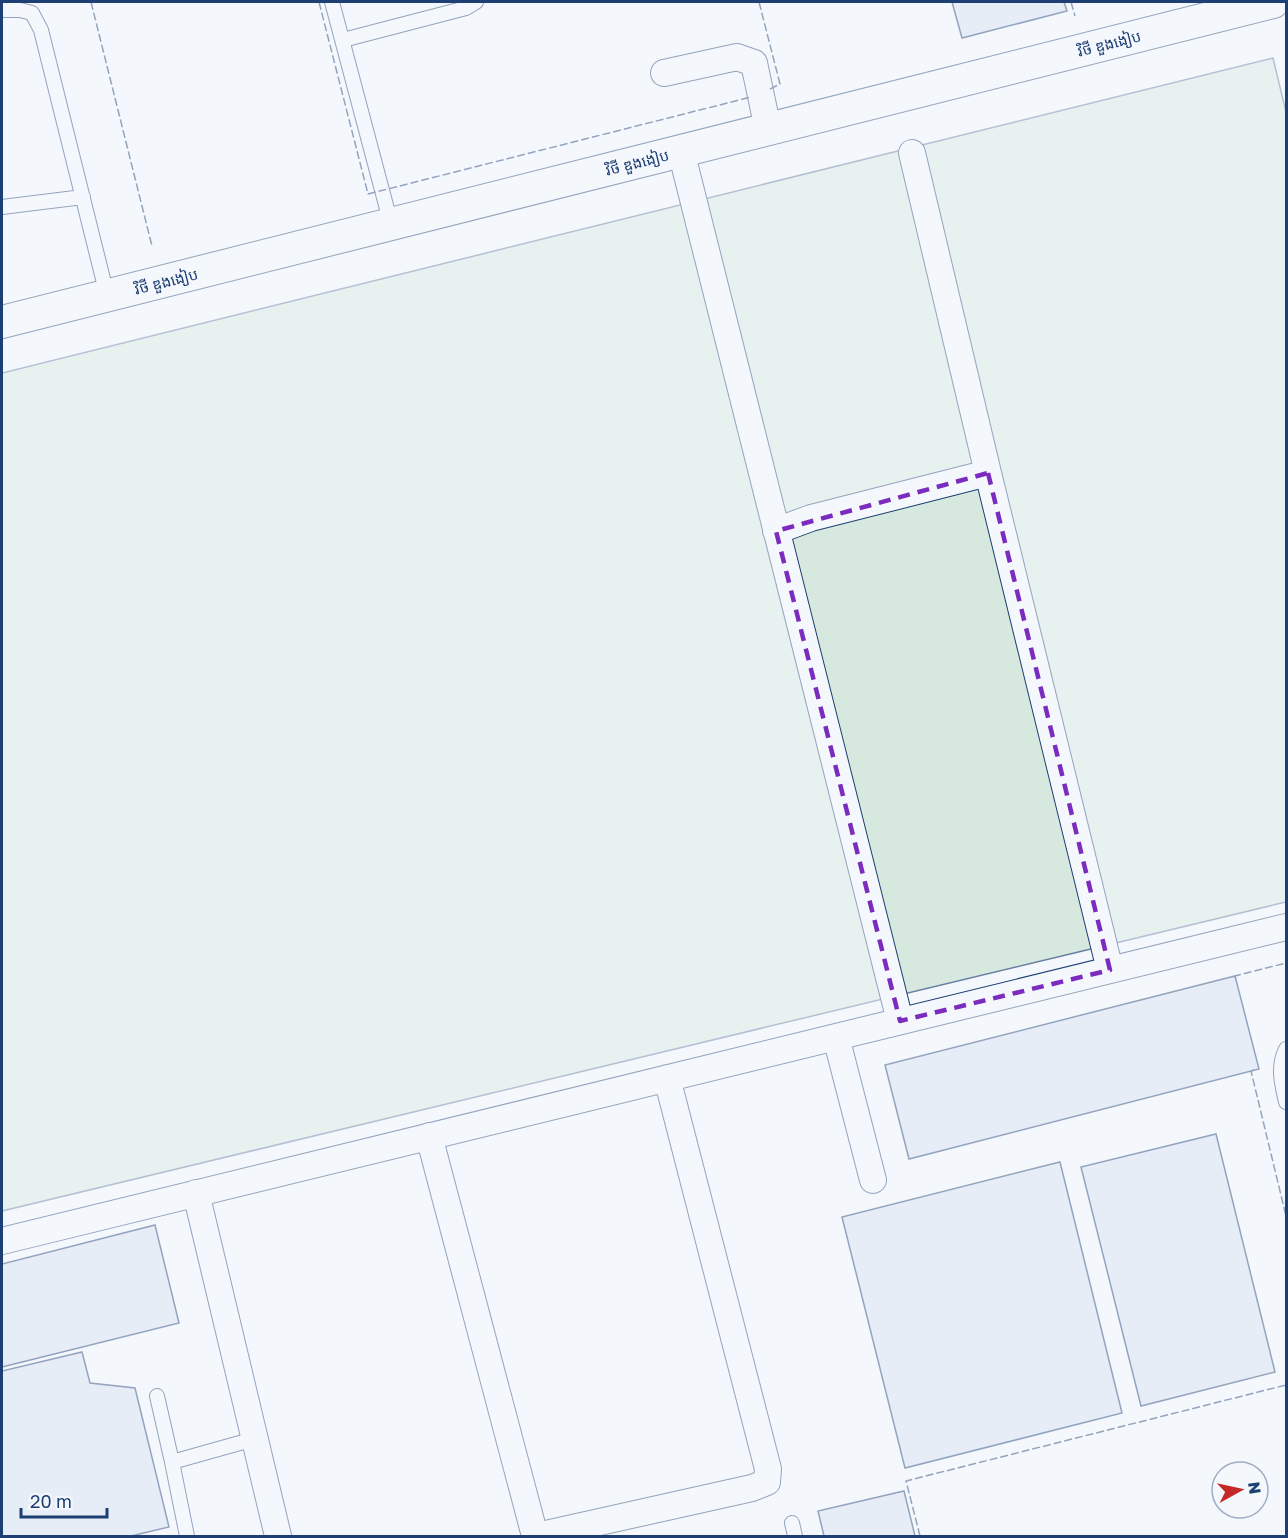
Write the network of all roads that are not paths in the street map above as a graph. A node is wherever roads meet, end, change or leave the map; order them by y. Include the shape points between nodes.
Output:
1 (332, 2) edge
2 (476, 2) edge
3 (1273, 2) edge
4 (1233, 6) edge
5 (2, 10) edge
6 (343, 40) junction
7 (664, 73) dead end
8 (768, 129) junction
9 (681, 151) junction
10 (912, 153) dead end
11 (83, 198) junction
12 (2, 207) edge
13 (391, 224) junction
14 (107, 295) junction
15 (2, 322) edge
16 (988, 473) junction
17 (776, 531) junction
18 (1287, 927) edge
19 (1110, 970) junction
20 (900, 1021) junction
21 (836, 1037) junction
22 (1287, 1049) edge
23 (667, 1078) junction
24 (1287, 1102) edge
25 (429, 1136) junction
26 (873, 1180) dead end
27 (195, 1193) junction
28 (2, 1241) edge
29 (157, 1396) dead end
30 (254, 1440) junction
31 (172, 1462) junction
32 (187, 1536) edge
33 (278, 1536) edge
34 (536, 1536) edge

1 - 6 lane
2 - 6 lane via 456,11
3 - 4 street, វិថី ឌួងងៀប
4 - 8 street, វិថី ឌួងងៀប
5 - 11 lane via 32,13 42,30
6 - 13 lane
7 - 8 street via 737,57 754,63
8 - 9 street, វិថី ឌួងងៀប
9 - 13 street, វិថី ឌួងងៀប
9 - 17 street
10 - 16 street
11 - 12 lane
11 - 14 lane
13 - 14 street, វិថី ឌួងងៀប
14 - 15 street, វិថី ឌួងងៀប
16 - 17 street via 811,518
16 - 19 street
17 - 20 street
18 - 19 street
19 - 20 street
20 - 21 street
21 - 23 street
21 - 26 street
22 - 24 lane via 1280,1078
23 - 25 street
23 - 34 street via 768,1469 767,1482
25 - 27 street
25 - 34 street
27 - 28 street
27 - 30 street
29 - 31 lane
30 - 31 lane
30 - 33 street
31 - 32 lane

